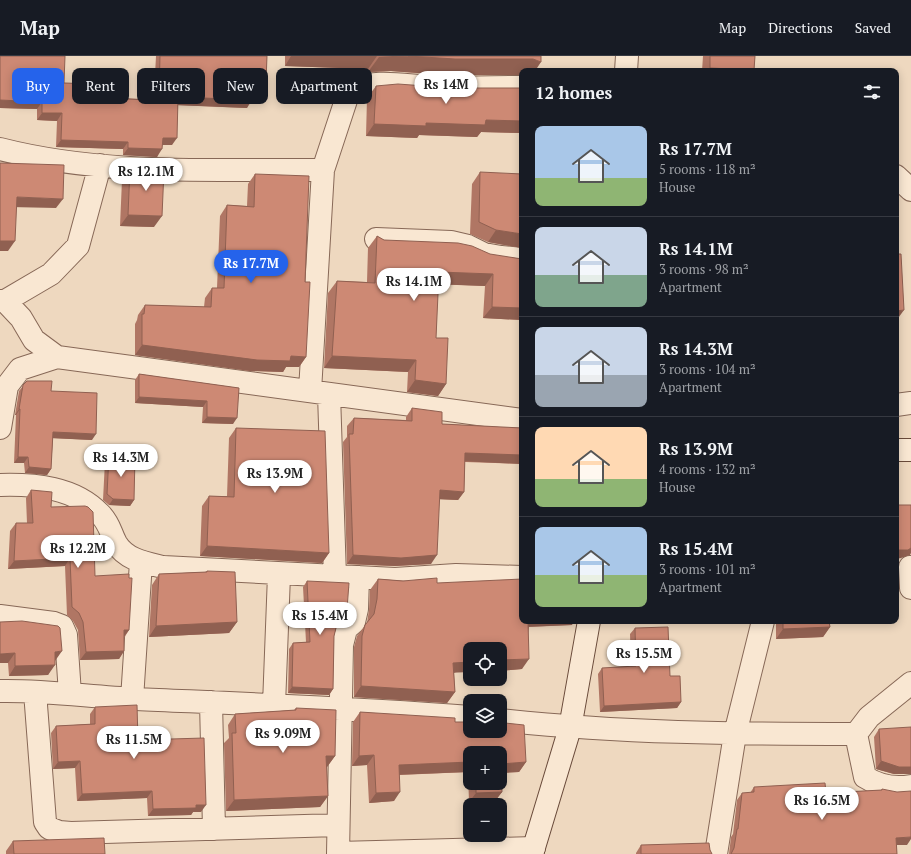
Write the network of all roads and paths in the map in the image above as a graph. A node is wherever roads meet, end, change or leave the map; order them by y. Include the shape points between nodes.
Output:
1 (627, 56) edge
2 (626, 68) edge
3 (519, 87) edge
4 (0, 148) edge
5 (100, 164) junction
6 (323, 170) junction
7 (899, 179) edge
8 (911, 190) edge
9 (376, 240) edge
10 (519, 259) edge
11 (3, 301) edge
12 (57, 357) junction
13 (319, 393) junction
14 (911, 403) edge
15 (899, 405) edge
16 (519, 420) edge
17 (0, 428) edge
18 (899, 450) edge
19 (911, 450) edge
20 (0, 485) edge
21 (141, 562) junction
22 (280, 575) junction
23 (335, 577) junction
24 (358, 577) junction
25 (519, 578) edge
26 (0, 616) edge
27 (588, 624) edge
28 (762, 624) edge
29 (911, 683) edge
30 (0, 692) edge
31 (36, 692) junction
32 (70, 694) junction
33 (132, 699) junction
34 (212, 702) junction
35 (274, 705) junction
36 (340, 709) junction
37 (463, 716) edge
38 (507, 721) edge
39 (570, 728) junction
40 (735, 734) junction
41 (856, 734) junction
42 (911, 786) edge
43 (338, 825) junction
44 (214, 829) junction
45 (533, 851) edge
46 (338, 854) edge
47 (716, 854) edge

1 - 2 street
3 - 6 street via 360,85 349,91
4 - 5 street via 64,162
5 - 6 street via 128,168
5 - 11 street via 78,246 52,274
6 - 13 street
7 - 8 street
9 - 10 street via 451,242 468,246 484,254
11 - 12 street via 21,318 34,340
12 - 13 street
12 - 17 street via 20,369 7,386
13 - 16 street
13 - 23 street
14 - 15 street
18 - 19 street
20 - 21 street via 42,485 84,501 100,513 111,527 116,543 127,555
21 - 22 street via 164,567
21 - 33 street
22 - 23 street
22 - 35 street
23 - 24 street
24 - 25 street via 395,579 456,575
24 - 36 street via 354,622 346,629 342,645
26 - 32 street via 62,626 66,635
27 - 39 street
28 - 40 street
29 - 41 street via 869,717
30 - 31 street
31 - 32 street
31 - 44 street via 45,822 49,828 59,832
32 - 33 street
33 - 34 street
34 - 35 street
34 - 44 street
35 - 36 street
36 - 37 street
36 - 43 street
38 - 39 street
39 - 40 street
39 - 45 street
40 - 41 street
40 - 47 street
41 - 42 street via 865,776 878,785
43 - 44 street
43 - 46 street
45 - 46 street

